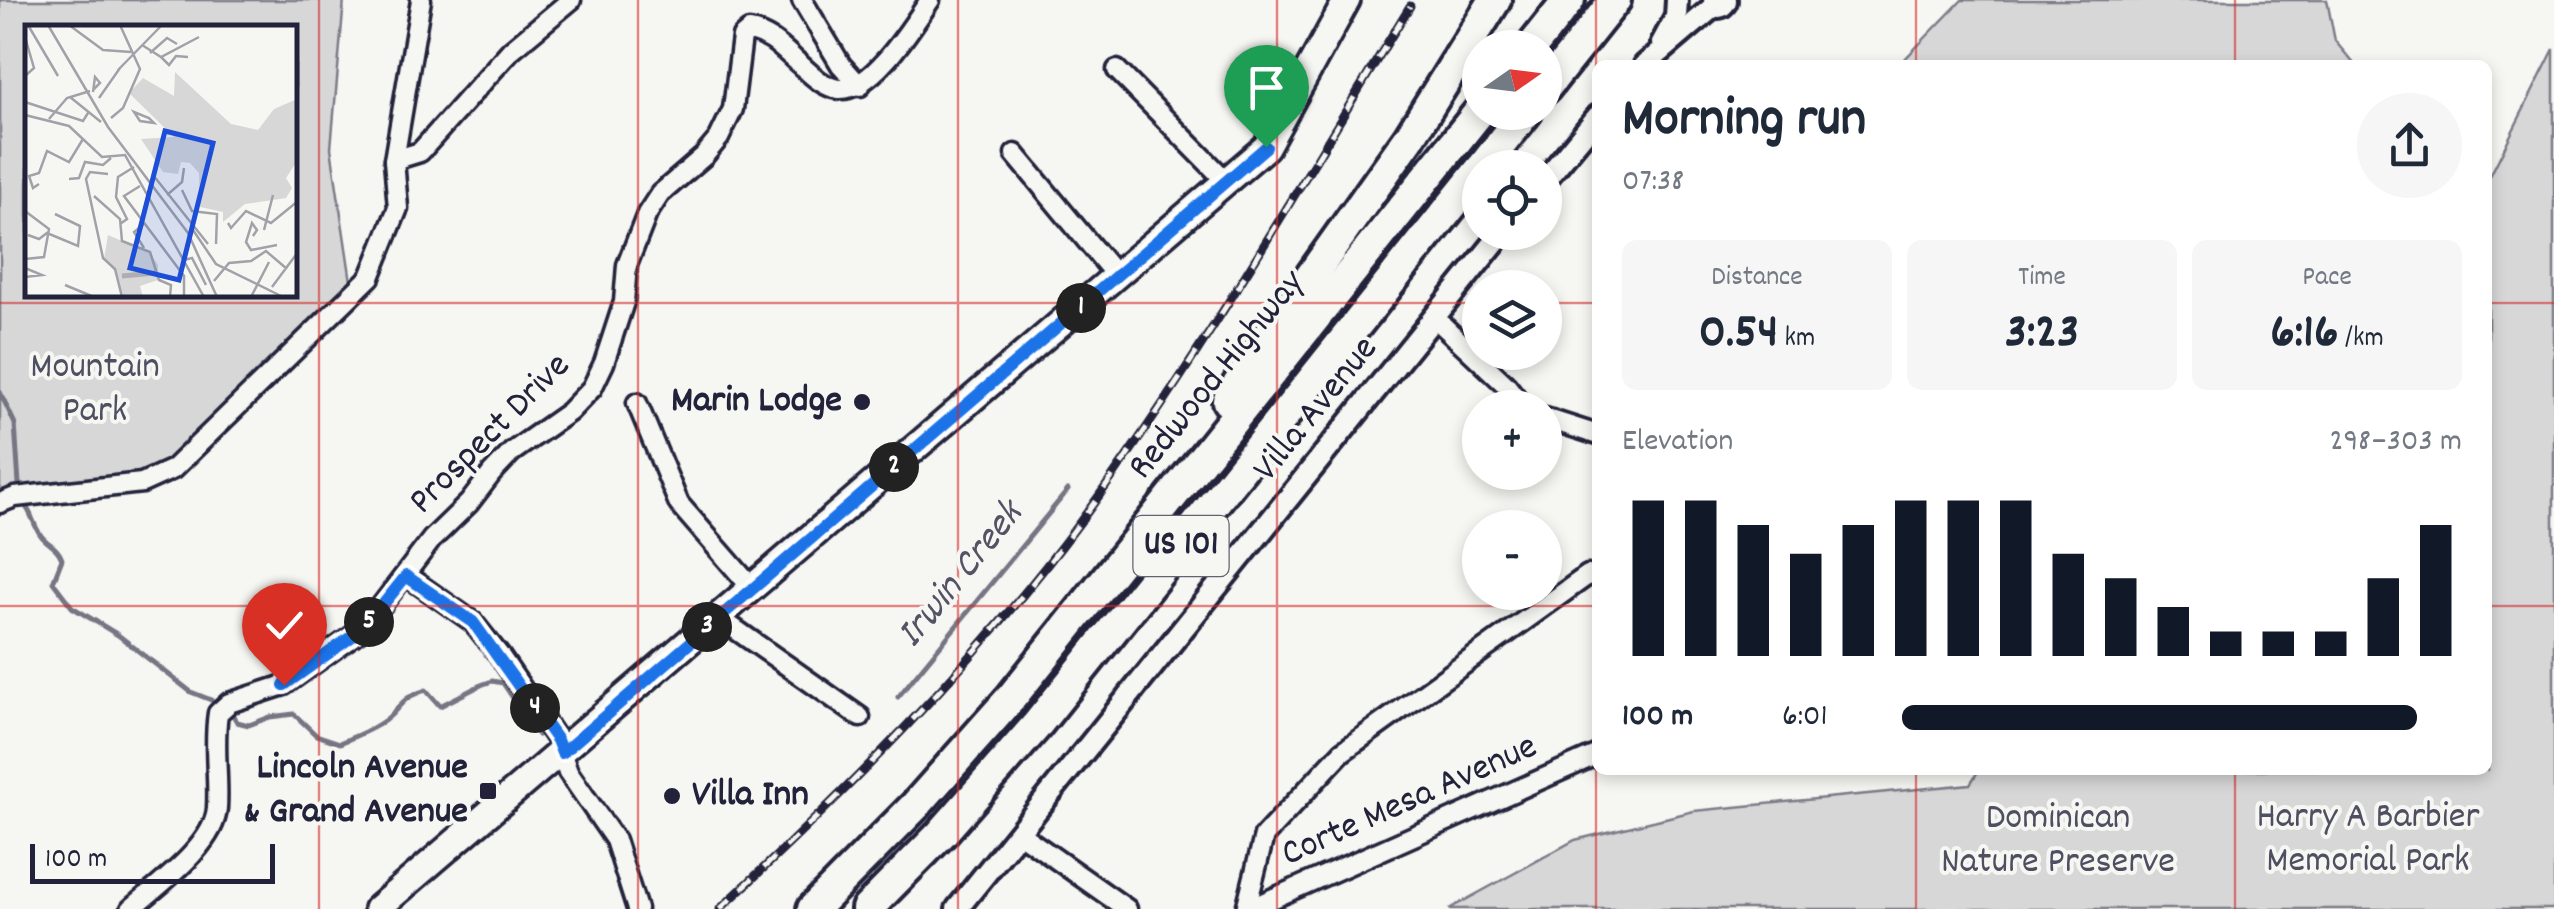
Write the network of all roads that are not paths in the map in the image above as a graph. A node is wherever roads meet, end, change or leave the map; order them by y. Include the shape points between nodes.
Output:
1 (422, 0) edge
2 (571, 0) edge
3 (802, 0) edge
4 (930, 0) edge
5 (1346, 0) edge
6 (1494, 0) edge
7 (1677, 0) edge
8 (1720, 1) edge
9 (1563, 7) edge
10 (1608, 10) edge
11 (1545, 30) edge
12 (1650, 60) edge
13 (1650, 60) edge
14 (1562, 67) edge
15 (1117, 70) dead end
16 (860, 86) junction
17 (1592, 124) edge
18 (1465, 130) edge
19 (1512, 130) edge
20 (1496, 150) edge
21 (1015, 154) dead end
22 (394, 160) junction
23 (1562, 160) edge
24 (1227, 182) junction
25 (1462, 193) edge
26 (1489, 250) edge
27 (1117, 277) junction
28 (1436, 319) junction
29 (1510, 390) edge
30 (637, 403) dead end
31 (1562, 423) edge
32 (1592, 433) edge
33 (0, 503) edge
34 (1168, 503) junction
35 (1588, 575) dead end
36 (406, 576) junction
37 (752, 588) junction
38 (718, 617) junction
39 (860, 716) dead end
40 (562, 753) junction
41 (1592, 757) edge
42 (1019, 833) junction
43 (132, 909) edge
44 (378, 909) edge
45 (637, 909) edge
46 (813, 909) edge
47 (866, 909) edge
48 (957, 909) edge
49 (1127, 909) edge
50 (1247, 909) edge

1 - 22 street
2 - 22 street via 512,50 420,152
3 - 16 street
4 - 16 street
5 - 24 main road via 1266,147
6 - 34 highway via 1388,170 1266,340
7 - 12 street via 1676,17
8 - 13 street
9 - 11 highway
10 - 14 highway
15 - 24 street
16 - 36 street, Prospect Drive via 838,89 819,81 763,33 742,36 733,108 719,138 647,214 592,388 512,452
17 - 23 street
18 - 34 highway, Redwood Highway / US 101
19 - 20 highway, Redwood Highway / US 101
21 - 27 street
22 - 33 street via 398,208 370,277 187,458 142,483
24 - 27 main road
25 - 47 highway, Redwood Highway / US 101 via 1036,726
26 - 28 street, Villa Avenue
27 - 37 main road
28 - 29 street
28 - 42 street, Villa Avenue
30 - 37 street via 679,504
31 - 32 street
34 - 46 highway, Redwood Highway / US 101 via 964,752
35 - 50 street via 1342,752 1264,836
36 - 40 street via 473,622
36 - 43 street, Prospect Drive via 365,627 309,669 218,712 213,828
37 - 38 main road
38 - 39 street
38 - 40 main road
40 - 44 main road
40 - 45 street via 615,840
41 - 50 street, Corte Mesa Avenue
42 - 48 street, Villa Avenue
42 - 49 street

